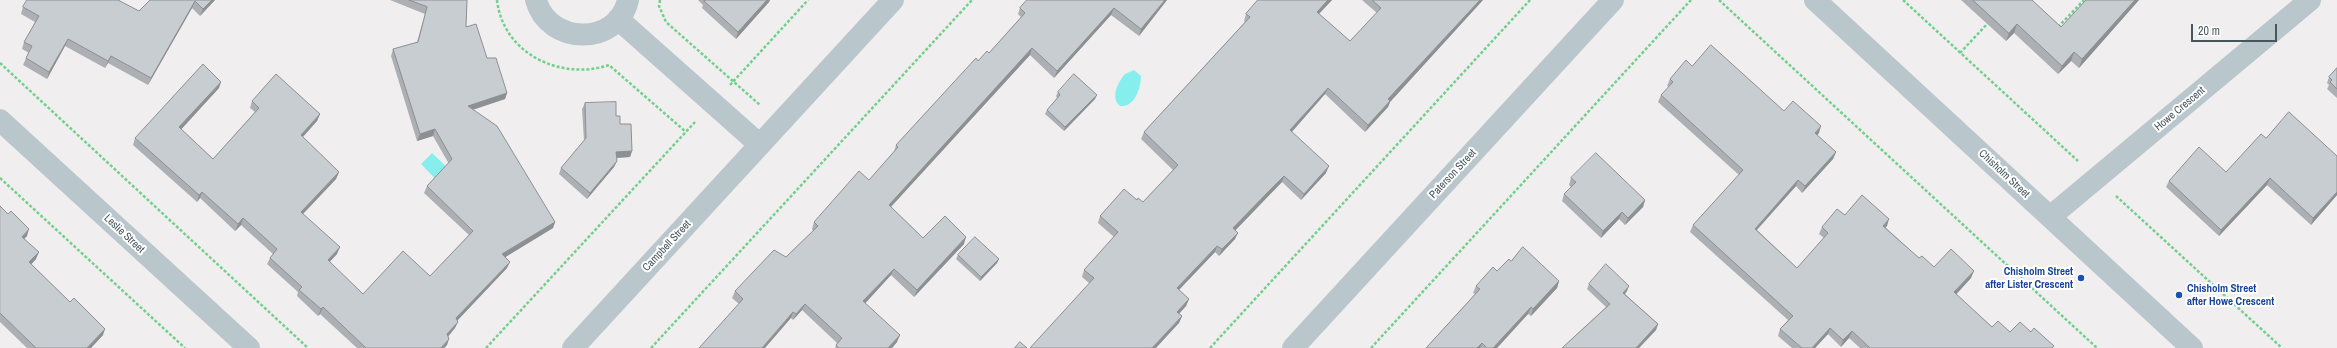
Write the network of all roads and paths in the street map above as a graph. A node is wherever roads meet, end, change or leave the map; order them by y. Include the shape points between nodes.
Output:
1 (497, 0) edge
2 (536, 0) edge
3 (628, 0) edge
4 (660, 0) edge
5 (808, 0) edge
6 (893, 0) edge
7 (972, 0) edge
8 (1530, 0) edge
9 (1613, 0) edge
10 (1691, 0) edge
11 (1719, 0) edge
12 (1815, 0) edge
13 (2084, 0) edge
14 (2310, 0) edge
15 (618, 19) junction
16 (1991, 21) edge
17 (2058, 28) edge
18 (1960, 53) dead end
19 (0, 63) edge
20 (734, 81) junction
21 (713, 103) junction
22 (0, 120) edge
23 (780, 123) junction
24 (686, 132) junction
25 (760, 145) junction
26 (0, 178) edge
27 (2050, 217) junction
28 (185, 348) edge
29 (249, 348) edge
30 (308, 348) edge
31 (486, 348) edge
32 (573, 348) edge
33 (651, 348) edge
34 (1210, 348) edge
35 (1293, 348) edge
36 (1371, 348) edge
37 (2097, 348) edge
38 (2192, 348) edge

1 - 24 path via 507,30 526,52 562,70 586,71 609,66
2 - 15 street via 546,20 560,30 575,35 591,35 606,30
3 - 15 street
4 - 20 path via 666,22
5 - 20 path
6 - 23 street, Campbell Street
7 - 33 path
8 - 34 path
9 - 35 street, Paterson Street
10 - 36 path
11 - 37 path
12 - 27 street, Chisholm Street
13 - 17 path
14 - 27 street, Howe Crescent
15 - 21 street
16 - 18 path
19 - 30 path
20 - 21 path
20 - 23 path
21 - 24 path
21 - 25 street
22 - 29 street, Leslie Street
23 - 25 street, Campbell Street
24 - 31 path
25 - 32 street, Campbell Street
26 - 28 path
27 - 38 street, Chisholm Street

